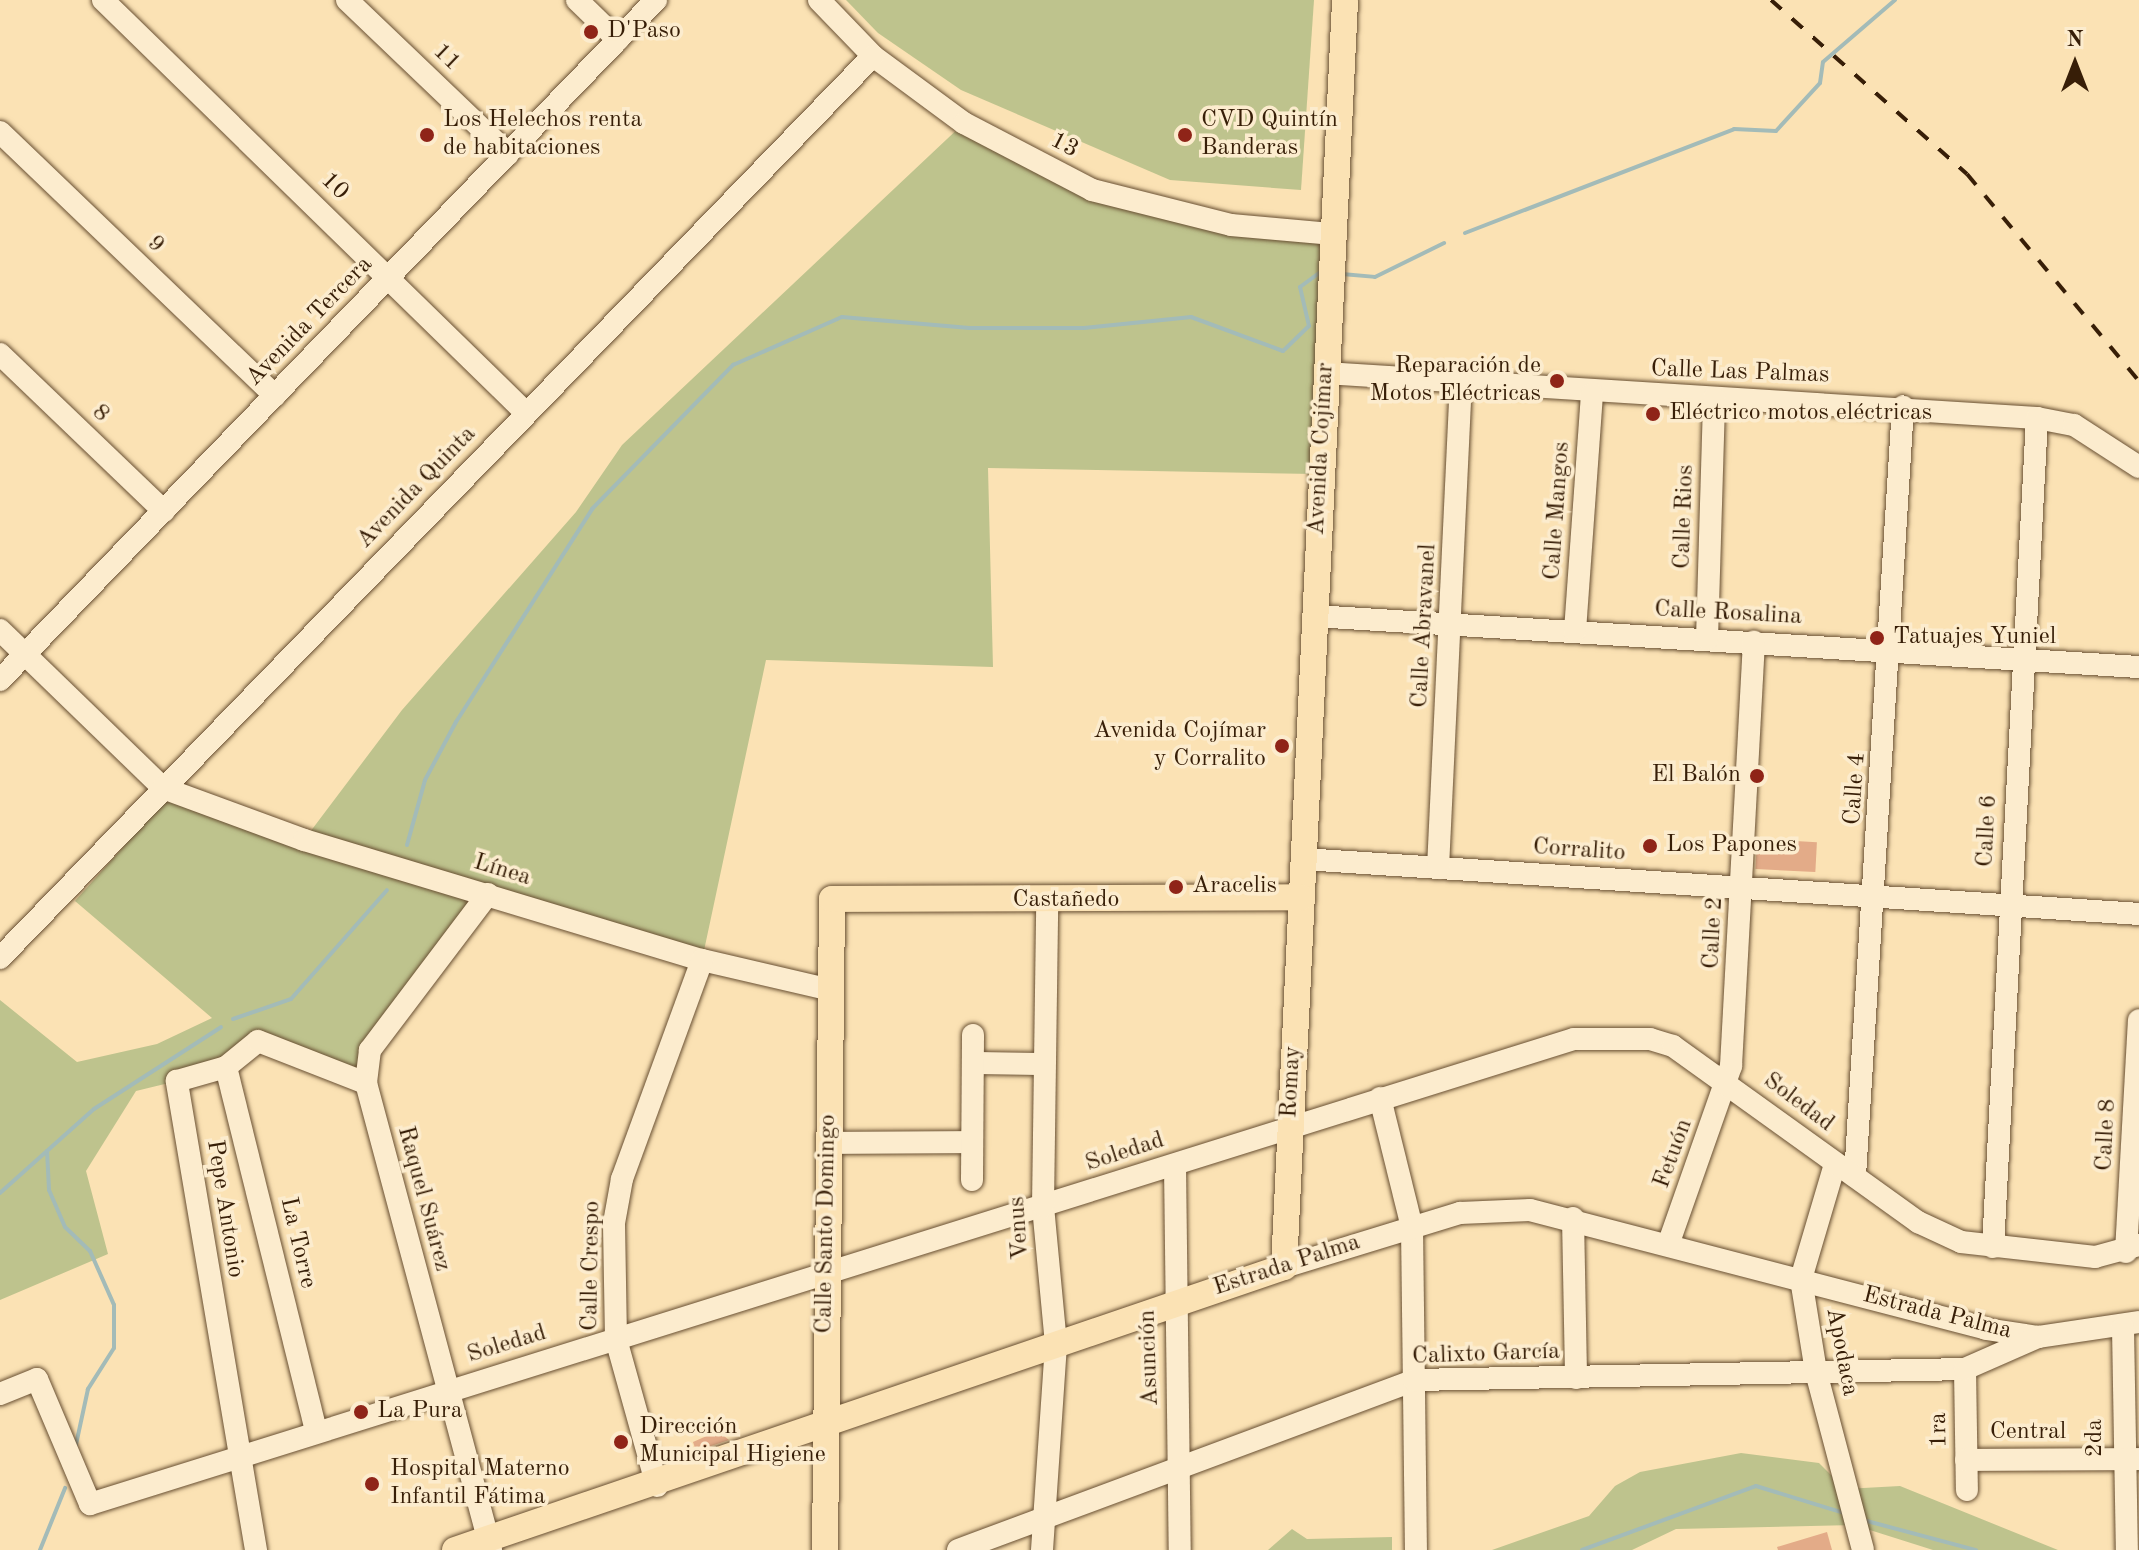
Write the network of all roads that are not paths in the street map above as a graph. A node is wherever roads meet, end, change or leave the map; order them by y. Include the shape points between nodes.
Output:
1 (103, 0) edge
2 (347, 0) edge
3 (577, 0) edge
4 (656, 0) edge
5 (819, 0) edge
6 (1345, 0) edge
7 (618, 40) junction
8 (873, 56) junction
9 (0, 132) edge
10 (508, 154) junction
11 (1331, 234) junction
12 (390, 277) junction
13 (0, 354) edge
14 (1325, 373) junction
15 (1461, 386) junction
16 (1592, 394) junction
17 (275, 396) junction
18 (1714, 398) junction
19 (1903, 406) junction
20 (526, 413) junction
21 (2037, 418) junction
22 (2139, 467) edge
23 (164, 511) junction
24 (1314, 616) junction
25 (1451, 624) junction
26 (0, 630) edge
27 (1575, 631) junction
28 (1707, 639) junction
29 (1754, 642) junction
30 (1892, 648) junction
31 (25, 654) junction
32 (2024, 657) junction
33 (2139, 667) edge
34 (0, 680) edge
35 (163, 788) junction
36 (1303, 859) junction
37 (1438, 868) junction
38 (1743, 888) junction
39 (488, 894) junction
40 (1875, 896) junction
41 (1301, 897) junction
42 (832, 899) joint
43 (1047, 902) junction
44 (2009, 905) junction
45 (2139, 914) edge
46 (0, 958) edge
47 (702, 960) junction
48 (831, 990) junction
49 (2139, 1020) edge
50 (973, 1035) dead end
51 (973, 1063) junction
52 (1043, 1064) junction
53 (226, 1067) junction
54 (366, 1083) junction
55 (1729, 1083) junction
56 (1380, 1098) junction
57 (1290, 1129) junction
58 (972, 1142) junction
59 (828, 1143) junction
60 (1835, 1164) junction
61 (1175, 1165) junction
62 (1855, 1176) junction
63 (972, 1180) dead end
64 (1043, 1206) junction
65 (1573, 1218) junction
66 (1412, 1227) junction
67 (1668, 1245) junction
68 (1993, 1247) junction
69 (2133, 1249) edge
70 (1284, 1267) junction
71 (825, 1277) junction
72 (1801, 1279) junction
73 (1174, 1302) junction
74 (2131, 1325) edge
75 (2038, 1337) junction
76 (616, 1339) junction
77 (1056, 1344) junction
78 (1965, 1369) junction
79 (1816, 1372) junction
80 (1576, 1378) junction
81 (1414, 1380) junction
82 (447, 1391) junction
83 (0, 1394) edge
84 (826, 1426) junction
85 (316, 1431) junction
86 (239, 1457) junction
87 (2130, 1459) edge
88 (1966, 1460) junction
89 (1180, 1465) junction
90 (657, 1486) junction
91 (1967, 1490) dead end
92 (1046, 1516) junction
93 (1861, 1541) edge
94 (489, 1545) edge
95 (2126, 1549) edge
96 (256, 1550) edge
97 (455, 1550) edge
98 (825, 1550) edge
99 (958, 1550) edge
100 (1042, 1550) edge
101 (1180, 1550) edge
102 (1416, 1550) edge

1 - 12 street, 10
2 - 10 street, 11
3 - 7 street
4 - 7 street, Avenida Tercera
5 - 8 street, 13
6 - 11 main road, Avenida Cojímar
7 - 10 street, Avenida Tercera
8 - 11 street, 13 via 964,123 1092,190 1231,225
8 - 20 street, Avenida Quinta
9 - 17 street, 9
10 - 12 street, Avenida Tercera
11 - 14 main road, Avenida Cojímar
12 - 17 street, Avenida Tercera
12 - 20 street, 10
13 - 23 street, 8
14 - 15 street, Calle Las Palmas
14 - 24 main road, Avenida Cojímar
15 - 16 street, Calle Las Palmas
15 - 25 street, Calle Abravanel
16 - 18 street, Calle Las Palmas
16 - 27 street, Calle Mangos
17 - 23 street, Avenida Tercera
18 - 19 street, Calle Las Palmas
18 - 28 street, Calle Rios
19 - 21 street, Calle Las Palmas
19 - 30 street, Calle 4
20 - 35 street, Avenida Quinta
21 - 22 street, Calle Las Palmas via 2074,425
21 - 32 street, Calle 6
23 - 31 street, Avenida Tercera
24 - 25 street, Calle Rosalina
24 - 36 main road, Avenida Cojímar
25 - 27 street, Calle Rosalina
25 - 37 street, Calle Abravanel
26 - 31 street
27 - 28 street, Calle Rosalina
28 - 29 street, Calle Rosalina
29 - 30 street, Calle Rosalina
29 - 38 street, Calle 2
30 - 32 street, Calle Rosalina
30 - 40 street, Calle 4
31 - 34 street, Avenida Tercera
31 - 35 street
32 - 33 street, Calle Rosalina
32 - 44 street, Calle 6
35 - 39 street, Línea via 304,840
35 - 46 street, Avenida Quinta
36 - 37 street, Corralito
36 - 41 main road, Avenida Cojímar
37 - 38 street, Corralito
38 - 40 street, Corralito
38 - 55 street, Calle 2
39 - 47 street, Línea
39 - 54 street, Raquel Suárez via 370,1050
40 - 44 street, Corralito
40 - 62 street, Calle 4
41 - 43 main road, Castañedo
41 - 57 main road, Romay
42 - 43 main road, Castañedo
42 - 48 main road, Calle Santo Domingo
43 - 52 street, Venus
44 - 45 street, Corralito
44 - 68 street, Calle 6
47 - 48 street, Línea
47 - 76 street, Calle Crespo via 622,1179 614,1223
48 - 59 main road, Calle Santo Domingo
49 - 69 street, Calle 8
50 - 51 street
51 - 52 street
51 - 58 street
52 - 64 street, Venus
53 - 54 street, Pepe Antonio via 258,1041
53 - 85 street, La Torre via 237,1090
53 - 86 street, Pepe Antonio via 177,1081
54 - 82 street, Raquel Suárez
55 - 56 street, Soledad via 1661,1043 1574,1039
55 - 60 street, Soledad
55 - 67 street, Fetuón
56 - 57 street, Soledad
56 - 66 street
57 - 61 street, Soledad
57 - 70 main road, Romay
58 - 59 street
58 - 63 street
59 - 71 main road, Calle Santo Domingo
60 - 62 street, Soledad
60 - 72 street, Apodaca
61 - 64 street, Soledad
61 - 73 street, Asunción
62 - 68 street, Soledad via 1918,1222 1961,1242
64 - 71 street, Soledad
64 - 77 street, Venus
65 - 66 street, Estrada Palma via 1494,1208
65 - 67 street, Estrada Palma
65 - 80 street
66 - 70 street, Estrada Palma
66 - 81 street
67 - 72 street, Estrada Palma
68 - 69 street, Soledad via 2095,1257
70 - 73 main road, Estrada Palma
71 - 76 street, Soledad
71 - 84 main road, Calle Santo Domingo
72 - 75 street, Estrada Palma
72 - 79 street, Apodaca
73 - 77 main road, Estrada Palma
73 - 89 street, Asunción
74 - 75 street, Estrada Palma
74 - 87 street, 2da
75 - 78 street, Calixto García
76 - 82 street, Soledad
76 - 90 street, Calle Crespo
77 - 84 main road, Estrada Palma
77 - 92 street, Venus
78 - 79 street, Calixto García
78 - 88 street, 1ra
79 - 80 street, Calixto García
79 - 93 street, Apodaca
80 - 81 street, Calixto García
81 - 89 street, Calixto García
81 - 102 street
82 - 85 street, Soledad
82 - 94 street, Raquel Suárez
83 - 86 street, Soledad via 37,1379 90,1504
84 - 90 main road, Estrada Palma
84 - 98 main road, Calle Santo Domingo
85 - 86 street, Soledad
86 - 96 street, Pepe Antonio
87 - 88 street, Central
87 - 95 street, 2da
88 - 91 street, 1ra
89 - 92 street, Calixto García
89 - 101 street, Asunción
90 - 94 main road, Estrada Palma
92 - 99 street, Calixto García
92 - 100 street, Venus
94 - 97 main road, Estrada Palma

